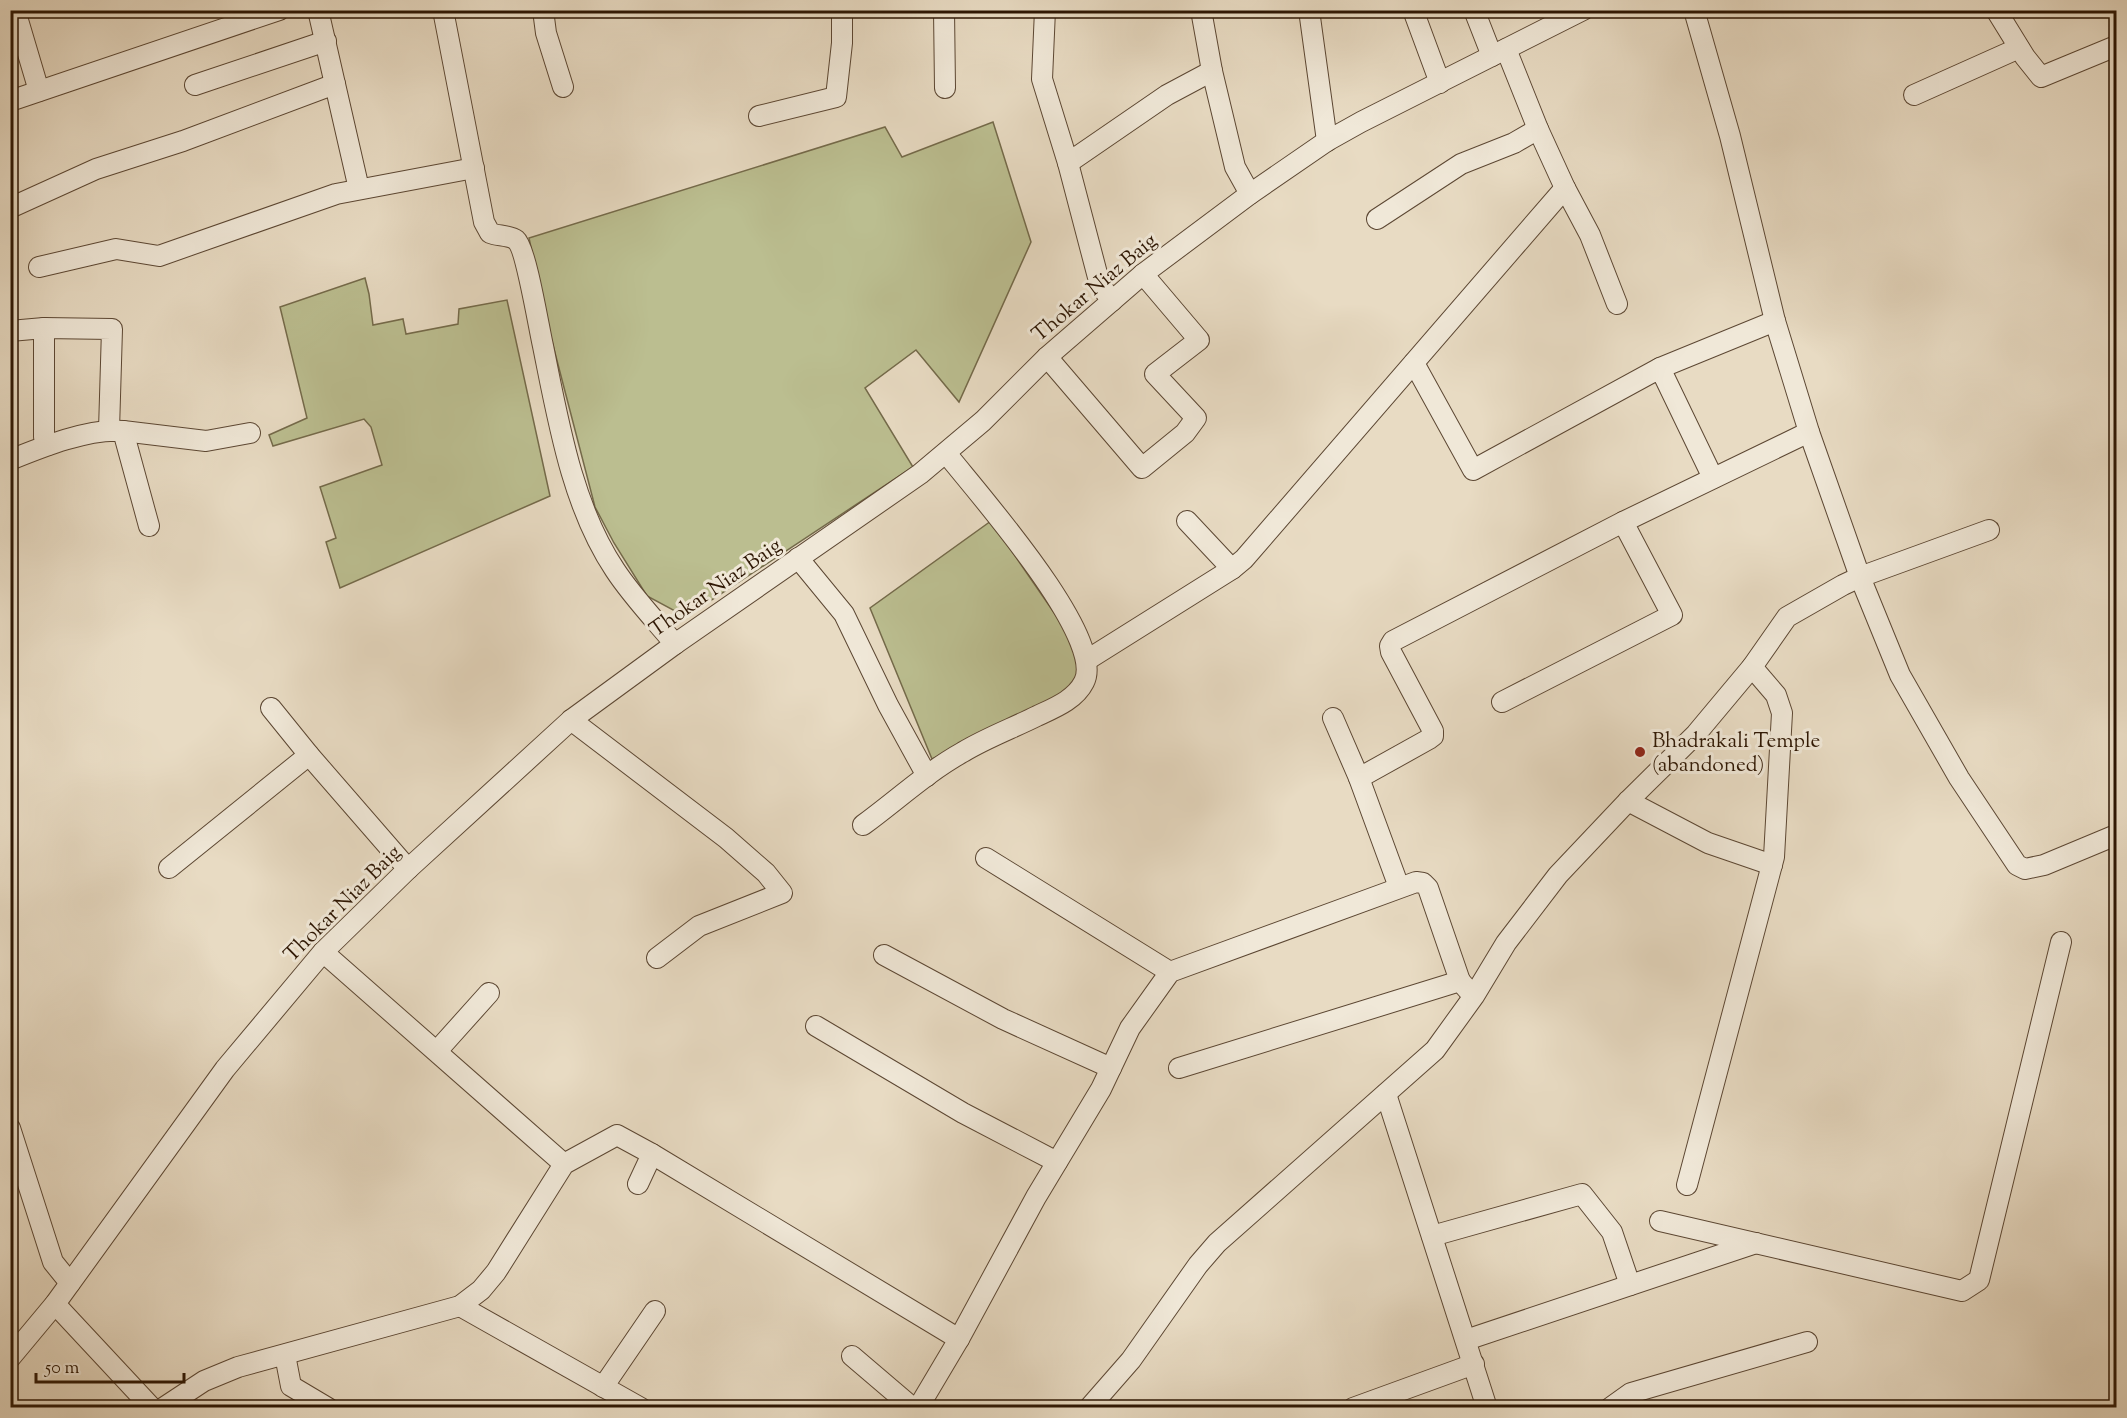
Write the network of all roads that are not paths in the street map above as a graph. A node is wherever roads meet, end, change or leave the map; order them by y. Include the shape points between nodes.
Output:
1 (15, 10) edge
2 (279, 10) edge
3 (318, 10) edge
4 (443, 10) edge
5 (543, 10) edge
6 (842, 10) edge
7 (944, 10) edge
8 (1045, 10) edge
9 (1201, 10) edge
10 (1309, 10) edge
11 (1413, 10) edge
12 (1474, 10) edge
13 (1583, 10) edge
14 (1694, 10) edge
15 (1996, 10) edge
16 (326, 41) junction
17 (2116, 46) edge
18 (2019, 48) junction
19 (1499, 53) junction
20 (1212, 71) junction
21 (1440, 83) junction
22 (335, 84) junction
23 (195, 86) dead end
24 (563, 87) dead end
25 (945, 88) dead end
26 (39, 92) junction
27 (1914, 95) dead end
28 (10, 101) edge
29 (759, 116) dead end
30 (1538, 129) junction
31 (1327, 141) junction
32 (1068, 163) junction
33 (474, 168) junction
34 (1565, 188) junction
35 (359, 189) junction
36 (1250, 194) junction
37 (10, 208) edge
38 (1377, 219) dead end
39 (39, 267) dead end
40 (1143, 274) junction
41 (1112, 301) junction
42 (1617, 304) dead end
43 (1775, 321) junction
44 (44, 328) junction
45 (10, 331) edge
46 (1047, 357) junction
47 (1414, 363) junction
48 (1660, 368) junction
49 (116, 430) junction
50 (1809, 432) junction
51 (250, 433) dead end
52 (48, 445) junction
53 (946, 453) junction
54 (10, 460) edge
55 (1713, 478) junction
56 (1187, 521) dead end
57 (1623, 522) junction
58 (149, 526) dead end
59 (1989, 530) dead end
60 (798, 558) junction
61 (1232, 569) junction
62 (1860, 577) junction
63 (675, 644) junction
64 (1087, 660) junction
65 (1752, 667) junction
66 (1502, 702) dead end
67 (272, 708) dead end
68 (1333, 718) dead end
69 (571, 720) junction
70 (309, 755) junction
71 (927, 776) junction
72 (1359, 778) junction
73 (1628, 801) junction
74 (863, 825) dead end
75 (2116, 835) edge
76 (986, 858) dead end
77 (1772, 865) junction
78 (169, 868) dead end
79 (408, 869) junction
80 (1399, 887) junction
81 (2061, 942) dead end
82 (323, 952) junction
83 (884, 955) dead end
84 (657, 958) dead end
85 (1170, 972) junction
86 (1460, 981) junction
87 (489, 993) dead end
88 (1474, 996) junction
89 (816, 1026) dead end
90 (437, 1051) junction
91 (1111, 1068) junction
92 (1179, 1068) dead end
93 (1386, 1095) junction
94 (10, 1128) edge
95 (652, 1154) junction
96 (1057, 1162) junction
97 (564, 1164) junction
98 (638, 1184) dead end
99 (1687, 1185) dead end
100 (1660, 1221) dead end
101 (1432, 1236) junction
102 (1756, 1243) junction
103 (70, 1283) junction
104 (1630, 1285) junction
105 (55, 1304) junction
106 (460, 1306) junction
107 (655, 1311) dead end
108 (959, 1339) junction
109 (1466, 1340) junction
110 (1807, 1342) dead end
111 (285, 1355) junction
112 (852, 1356) dead end
113 (10, 1358) edge
114 (1474, 1365) junction
115 (603, 1387) junction
116 (152, 1407) edge
117 (163, 1407) edge
118 (328, 1407) edge
119 (641, 1407) edge
120 (913, 1407) edge
121 (918, 1407) edge
122 (1089, 1407) edge
123 (1353, 1407) edge
124 (1487, 1407) edge
125 (1610, 1407) edge

1 - 26 street
2 - 26 street
3 - 16 street
4 - 33 street
5 - 24 street
6 - 29 street via 836,97
7 - 25 street
8 - 32 street via 1042,80
9 - 20 street
10 - 31 street
11 - 21 street
12 - 19 street
13 - 19 street, Thokar Niaz Baig
14 - 43 street via 1730,136
15 - 18 street
16 - 22 street
16 - 23 street
17 - 18 street via 2041,77
18 - 27 street
19 - 21 street, Thokar Niaz Baig
19 - 30 street
20 - 32 street via 1167,95
20 - 36 street via 1235,167
21 - 31 street, Thokar Niaz Baig
22 - 35 street
22 - 37 street via 96,169
26 - 28 street
30 - 34 street
30 - 38 street via 1461,164
31 - 36 street, Thokar Niaz Baig
32 - 41 street via 1100,285
33 - 35 street
33 - 63 street via 486,228 520,246 557,417 597,539 615,570
34 - 42 street via 1590,235
34 - 47 street
35 - 39 street via 159,256 116,249
36 - 40 street, Thokar Niaz Baig
40 - 41 street, Thokar Niaz Baig
40 - 46 street via 1198,340 1155,374 1196,418 1185,434 1142,468
41 - 46 street, Thokar Niaz Baig
43 - 48 street
43 - 50 street
44 - 45 street
44 - 49 street via 112,329
44 - 52 street via 44,437
46 - 53 street, Thokar Niaz Baig
47 - 48 street via 1473,470
47 - 61 street
48 - 55 street
49 - 51 street via 206,441
49 - 52 street
49 - 58 street
50 - 55 street
50 - 62 street
52 - 54 street
53 - 60 street, Thokar Niaz Baig
53 - 64 street via 1045,577 1074,627
55 - 57 street
56 - 61 street
57 - 66 street via 1672,615
57 - 72 street via 1393,641 1391,652 1433,736
59 - 62 street
60 - 63 street, Thokar Niaz Baig
60 - 71 street via 844,614
61 - 64 street
62 - 65 street via 1787,617
62 - 75 street via 1900,675 1959,778 2017,866 2025,869 2044,865
63 - 69 street, Thokar Niaz Baig
64 - 71 street via 1086,680 1061,705 962,752
65 - 73 street via 1696,734
65 - 77 street via 1776,695 1782,713
67 - 70 street
68 - 72 street
69 - 79 street, Thokar Niaz Baig
69 - 84 street via 726,838 766,873 782,893 699,926
70 - 78 street
70 - 79 street
71 - 74 street
72 - 80 street
73 - 77 street via 1708,843
73 - 88 street via 1558,875 1506,943
76 - 85 street
77 - 99 street
79 - 82 street, Thokar Niaz Baig
80 - 85 street
80 - 86 street via 1416,882 1428,888
81 - 102 street via 1979,1280 1962,1291
82 - 90 street
82 - 103 street, Thokar Niaz Baig via 225,1069
83 - 91 street via 1003,1019
85 - 91 street via 1130,1028
86 - 88 street
86 - 92 street
87 - 90 street
88 - 93 street via 1435,1050
89 - 96 street via 963,1113
90 - 97 street
91 - 96 street
93 - 101 street
93 - 122 street via 1217,1243 1197,1265 1131,1360
94 - 103 street via 53,1262
95 - 97 street via 617,1135
95 - 98 street
95 - 108 street
96 - 108 street
97 - 106 street via 496,1272
100 - 102 street
101 - 104 street via 1582,1194 1612,1232
101 - 109 street
102 - 104 street
103 - 105 street, Thokar Niaz Baig
104 - 109 street
105 - 113 street, Thokar Niaz Baig
105 - 116 street
106 - 111 street
106 - 115 street
107 - 115 street
108 - 121 street
109 - 114 street
110 - 125 street via 1631,1393
111 - 117 street via 204,1381
111 - 118 street via 291,1386
112 - 120 street
114 - 123 street
114 - 124 street
115 - 119 street

